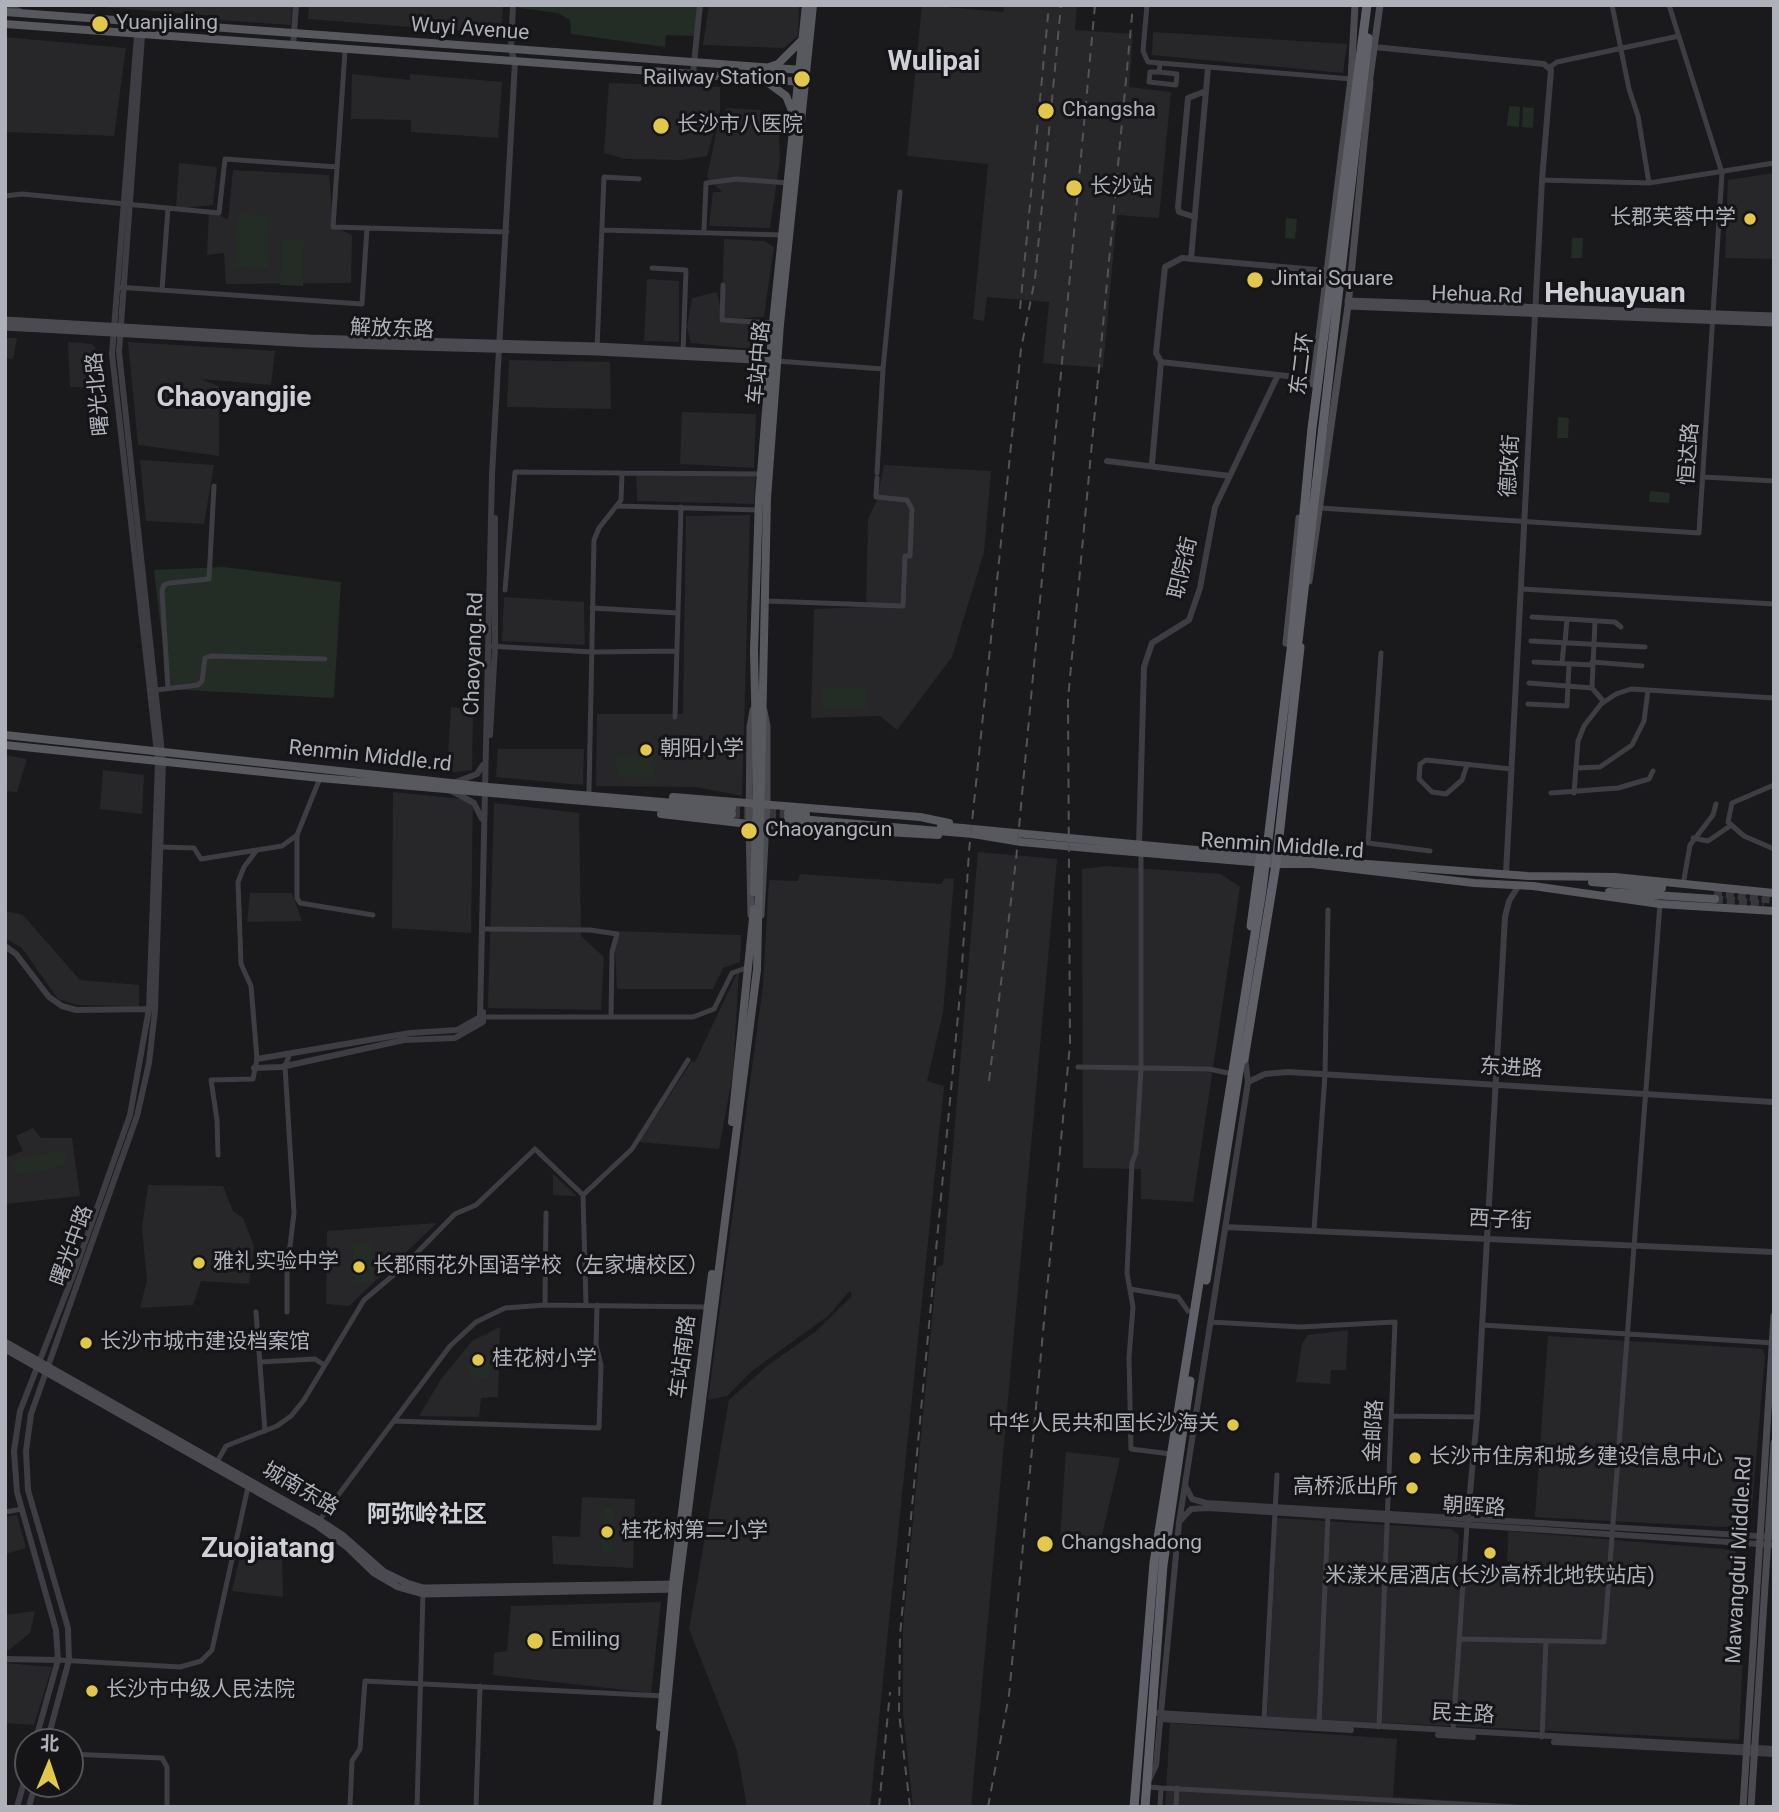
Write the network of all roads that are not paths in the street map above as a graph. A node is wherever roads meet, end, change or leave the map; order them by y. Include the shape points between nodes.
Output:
1 (296, 5) edge
2 (513, 5) edge
3 (700, 5) edge
4 (1147, 5) edge
5 (1357, 5) edge
6 (1367, 5) edge
7 (1373, 5) edge
8 (1380, 5) edge
9 (1612, 5) edge
10 (1669, 5) edge
11 (5, 6) edge
12 (809, 6) edge
13 (5, 12) edge
14 (25, 12) junction
15 (141, 22) junction
16 (5, 24) edge
17 (140, 34) junction
18 (294, 34) junction
19 (1679, 36) junction
20 (802, 40) junction
21 (293, 46) junction
22 (1374, 47) junction
23 (1621, 48) junction
24 (515, 50) junction
25 (345, 51) junction
26 (517, 62) junction
27 (1160, 63) junction
28 (1547, 65) junction
29 (693, 68) junction
30 (766, 68) junction
31 (1208, 68) junction
32 (803, 71) junction
33 (1159, 72) junction
34 (761, 78) junction
35 (1361, 78) junction
36 (802, 82) junction
37 (1206, 91) junction
38 (1357, 110) junction
39 (794, 119) junction
40 (1774, 163) edge
41 (337, 167) junction
42 (1722, 173) junction
43 (639, 179) dead end
44 (1542, 180) junction
45 (791, 183) junction
46 (1649, 183) junction
47 (900, 192) dead end
48 (5, 197) edge
49 (127, 205) junction
50 (168, 208) junction
51 (1195, 217) junction
52 (367, 228) junction
53 (602, 230) junction
54 (704, 230) dead end
55 (507, 232) junction
56 (783, 235) junction
57 (1191, 259) junction
58 (652, 268) dead end
59 (1326, 271) junction
60 (1342, 274) junction
61 (723, 285) dead end
62 (1349, 286) junction
63 (120, 287) junction
64 (162, 290) junction
65 (1348, 303) junction
66 (1538, 312) junction
67 (1716, 316) junction
68 (1774, 316) edge
69 (5, 320) edge
70 (773, 323) junction
71 (1346, 323) junction
72 (1774, 323) edge
73 (5, 327) edge
74 (1335, 328) junction
75 (116, 330) junction
76 (502, 348) junction
77 (597, 349) junction
78 (683, 352) junction
79 (772, 359) junction
80 (1161, 362) junction
81 (883, 369) junction
82 (1278, 375) junction
83 (1314, 379) junction
84 (1107, 460) dead end
85 (1152, 464) junction
86 (622, 474) junction
87 (761, 474) junction
88 (1230, 476) junction
89 (1704, 477) junction
90 (1774, 481) edge
91 (214, 486) dead end
92 (617, 506) junction
93 (681, 507) junction
94 (1320, 508) junction
95 (759, 510) junction
96 (1525, 522) junction
97 (1522, 589) junction
98 (505, 590) dead end
99 (766, 601) junction
100 (1299, 602) junction
101 (1774, 604) edge
102 (593, 608) junction
103 (678, 613) junction
104 (1532, 617) dead end
105 (1567, 619) junction
106 (1595, 621) junction
107 (1622, 627) dead end
108 (1531, 641) dead end
109 (1286, 643) junction
110 (1564, 643) junction
111 (1593, 644) junction
112 (491, 646) junction
113 (1300, 647) junction
114 (1645, 648) dead end
115 (592, 652) junction
116 (677, 652) junction
117 (1381, 653) dead end
118 (325, 659) dead end
119 (1534, 662) dead end
120 (1566, 663) junction
121 (1592, 663) junction
122 (1642, 666) dead end
123 (1529, 683) dead end
124 (1568, 686) junction
125 (1592, 688) junction
126 (168, 689) junction
127 (156, 690) junction
128 (1648, 690) junction
129 (1774, 698) edge
130 (759, 700) junction
131 (1604, 702) junction
132 (1528, 704) dead end
133 (675, 717) dead end
134 (5, 735) edge
135 (5, 745) edge
136 (160, 757) junction
137 (485, 760) junction
138 (1467, 765) junction
139 (1576, 768) junction
140 (1511, 769) junction
141 (1653, 771) dead end
142 (320, 778) junction
143 (1774, 785) edge
144 (450, 786) junction
145 (486, 790) junction
146 (589, 792) junction
147 (1551, 793) dead end
148 (1574, 793) junction
149 (567, 798) junction
150 (749, 802) junction
151 (767, 804) junction
152 (1716, 804) dead end
153 (732, 811) tunnel mouth
154 (788, 816) tunnel mouth
155 (483, 824) junction
156 (749, 824) junction
157 (766, 825) junction
158 (1730, 826) junction
159 (974, 831) junction
160 (297, 835) junction
161 (1693, 838) junction
162 (160, 846) junction
163 (1140, 849) junction
164 (1774, 849) edge
165 (257, 850) junction
166 (1430, 851) dead end
167 (1260, 859) junction
168 (1276, 860) junction
169 (1506, 874) junction
170 (1528, 876) junction
171 (1519, 885) junction
172 (1533, 886) junction
173 (1684, 886) junction
174 (1769, 893) edge
175 (1660, 904) junction
176 (1760, 909) junction
177 (1328, 910) dead end
178 (1774, 911) edge
179 (756, 913) joint
180 (373, 915) dead end
181 (483, 929) junction
182 (755, 932) junction
183 (5, 946) edge
184 (749, 967) junction
185 (149, 1009) junction
186 (481, 1017) junction
187 (611, 1017) junction
188 (289, 1056) junction
189 (1245, 1056) junction
190 (257, 1059) junction
191 (688, 1060) dead end
192 (285, 1066) junction
193 (1078, 1067) dead end
194 (254, 1068) junction
195 (1142, 1068) junction
196 (1234, 1069) junction
197 (1325, 1075) junction
198 (1248, 1082) junction
199 (1496, 1086) junction
200 (1647, 1095) junction
201 (1774, 1102) edge
202 (1229, 1104) junction
203 (218, 1155) dead end
204 (583, 1195) junction
205 (546, 1213) dead end
206 (1225, 1227) junction
207 (1314, 1230) junction
208 (1488, 1238) junction
209 (1632, 1245) junction
210 (1774, 1252) edge
211 (1130, 1289) junction
212 (545, 1305) junction
213 (586, 1305) junction
214 (597, 1305) junction
215 (708, 1307) junction
216 (1188, 1311) dead end
217 (256, 1312) dead end
218 (287, 1312) dead end
219 (1774, 1316) edge
220 (1210, 1322) junction
221 (1482, 1325) junction
222 (1627, 1335) junction
223 (5, 1342) edge
224 (1773, 1343) edge
225 (5, 1349) edge
226 (261, 1362) junction
227 (36, 1364) junction
228 (324, 1365) junction
229 (46, 1370) junction
230 (1391, 1416) junction
231 (1477, 1417) junction
232 (394, 1421) junction
233 (265, 1431) junction
234 (1774, 1443) edge
235 (1774, 1449) edge
236 (1171, 1454) junction
237 (217, 1462) junction
238 (1277, 1475) dead end
239 (1185, 1485) junction
240 (248, 1487) junction
241 (22, 1509) junction
242 (1273, 1509) junction
243 (5, 1512) edge
244 (1328, 1515) junction
245 (1386, 1517) junction
246 (1469, 1517) junction
247 (317, 1523) junction
248 (1179, 1523) junction
249 (1467, 1525) junction
250 (1612, 1530) junction
251 (1759, 1535) junction
252 (1771, 1541) edge
253 (1758, 1545) junction
254 (675, 1587) junction
255 (423, 1594) junction
256 (1458, 1639) junction
257 (1546, 1641) junction
258 (5, 1659) edge
259 (58, 1660) junction
260 (69, 1660) junction
261 (420, 1683) junction
262 (480, 1686) junction
263 (666, 1696) junction
264 (1157, 1715) junction
265 (1264, 1720) junction
266 (1319, 1724) junction
267 (1379, 1727) junction
268 (39, 1728) edge
269 (51, 1728) edge
270 (1453, 1732) junction
271 (1542, 1737) junction
272 (1774, 1749) edge
273 (1751, 1750) junction
274 (84, 1755) edge
275 (1774, 1755) edge
276 (1148, 1784) junction
277 (1161, 1788) junction
278 (1177, 1788) junction
279 (1148, 1806) edge
280 (167, 1807) edge
281 (350, 1807) edge
282 (417, 1807) edge
283 (476, 1807) edge
284 (655, 1807) edge
285 (1134, 1807) edge
286 (1160, 1807) edge
287 (1176, 1807) edge
288 (1513, 1807) edge
289 (1743, 1807) edge
290 (1751, 1807) edge

1 - 18 street
2 - 24 street, Chaoyang.Rd
3 - 29 street
4 - 27 street via 1143,51 1148,62
5 - 35 main road
6 - 35 highway
7 - 35 highway
8 - 22 main road
9 - 23 street
10 - 19 street, 恒达路
11 - 14 street
12 - 20 main road, 车站中路
12 - 32 main road, 车站中路
13 - 14 main road, Wuyi Avenue
14 - 15 main road, Wuyi Avenue
15 - 17 street, 曙光北路
15 - 18 main road, Wuyi Avenue
16 - 17 main road, Wuyi Avenue
17 - 21 main road, Wuyi Avenue
17 - 49 street, 曙光北路
18 - 21 street
18 - 24 main road, Wuyi Avenue
19 - 23 street
19 - 42 street, 恒达路
20 - 30 main road via 778,64
20 - 32 main road, 车站中路
21 - 25 main road, Wuyi Avenue
22 - 28 street
22 - 35 main road
23 - 28 street
23 - 46 street
24 - 26 street, Chaoyang.Rd
24 - 29 main road, Wuyi Avenue
25 - 26 main road, Wuyi Avenue
25 - 41 street
26 - 29 main road, Wuyi Avenue
26 - 55 street, Chaoyang.Rd
26 - 76 street, Chaoyang.Rd
27 - 31 street
27 - 33 street
28 - 44 street, 德政街
29 - 30 main road, Wuyi Avenue
29 - 34 main road, Wuyi Avenue
30 - 32 main road, Wuyi Avenue
31 - 35 street
31 - 37 street
32 - 36 main road, 车站中路
33 - 33 street via 1150,72 1149,82 1176,85 1177,74
34 - 36 main road, Wuyi Avenue
34 - 39 main road via 786,96
35 - 38 highway, 东二环
35 - 38 main road
35 - 59 main road
35 - 62 main road
36 - 39 main road, 车站中路
36 - 45 main road, 车站中路
37 - 51 street
37 - 51 street via 1188,98 1178,207 1179,212
38 - 60 highway, 东二环
38 - 100 highway, 东二环 via 1312,428
39 - 45 main road, 车站中路
40 - 42 street
41 - 50 street via 225,159 219,213
41 - 52 street via 333,226
42 - 46 street
42 - 67 street, 恒达路
43 - 53 street via 604,177
44 - 46 street
44 - 66 street, 德政街
45 - 54 street via 737,179 706,183
45 - 56 main road, 车站中路
45 - 79 main road, 车站中路
47 - 81 street
48 - 49 street via 22,194
49 - 50 street
49 - 63 street, 曙光北路
50 - 64 street
51 - 57 street
52 - 55 street
52 - 64 street via 362,304
53 - 56 street
53 - 77 street
55 - 76 street, Chaoyang.Rd
56 - 70 main road, 车站中路
57 - 59 street
57 - 80 street via 1182,258 1165,267 1156,352
58 - 78 street via 686,270
59 - 83 main road
60 - 62 main road
60 - 74 highway, 东二环
61 - 70 street via 722,320
62 - 65 main road
63 - 64 street
63 - 75 street, 曙光北路
65 - 66 main road, Hehua.Rd
65 - 71 main road
66 - 67 main road, Hehua.Rd
66 - 96 street, 德政街
67 - 68 main road, Hehua.Rd
67 - 72 main road, Hehua.Rd
67 - 89 street, 恒达路
69 - 75 main road, 解放东路
70 - 79 main road, 车站中路
71 - 74 main road
71 - 94 main road
73 - 75 main road, 解放东路
74 - 100 highway, 东二环
75 - 76 main road, 解放东路 via 309,344
75 - 127 street, 曙光北路
75 - 136 street, 曙光北路 via 117,410
76 - 77 main road, 解放东路
76 - 112 street, Chaoyang.Rd via 492,474
77 - 78 main road, 解放东路
78 - 79 main road, 解放东路
79 - 81 street
79 - 87 main road, 车站中路
79 - 99 main road, 车站中路
80 - 82 street
80 - 85 street
81 - 99 street via 876,497 907,500 912,509 903,606
82 - 83 street
82 - 88 street, 职院街
83 - 109 main road
84 - 85 street
85 - 88 street
86 - 87 street
86 - 92 street
86 - 98 street via 515,472
87 - 95 main road, 车站中路
88 - 163 street, 职院街 via 1215,507 1200,588 1189,620 1152,643 1144,667
89 - 90 street
89 - 96 street, 恒达路 via 1699,533
91 - 126 street via 209,579 170,583 162,591
92 - 93 street
92 - 102 street via 598,528 594,541
93 - 95 street
93 - 103 street
94 - 96 street, 恒达路
94 - 113 main road
95 - 130 main road, 车站中路
96 - 97 street, 德政街
97 - 101 street
97 - 140 street, 德政街
99 - 130 main road, 车站中路
100 - 109 highway
100 - 113 highway
100 - 196 highway, 东二环 via 1267,890
102 - 103 street
102 - 115 street
103 - 116 street
104 - 105 street
105 - 106 street
105 - 110 street
106 - 107 street
106 - 111 street
108 - 110 street
109 - 167 highway
110 - 111 street
110 - 120 street
111 - 114 street
111 - 121 street
112 - 115 street
112 - 137 street, Chaoyang.Rd
112 - 145 street, Chaoyang.Rd
113 - 168 highway
115 - 116 street
115 - 146 street
116 - 133 street
117 - 166 street via 1368,843
118 - 126 street via 211,656 205,658 198,685
119 - 120 street
120 - 121 street
120 - 124 street
121 - 122 street
121 - 125 street
123 - 124 street
124 - 125 street
124 - 132 street via 1567,706
125 - 131 street
126 - 127 street
127 - 136 street, 曙光北路
128 - 129 street
128 - 131 street via 1624,691
128 - 139 street via 1644,721 1632,745 1600,767
130 - 150 main road via 750,727
130 - 151 main road via 767,726
130 - 179 main road, 车站中路
131 - 139 street via 1584,726
134 - 136 main road, Renmin Middle.rd
135 - 136 main road, Renmin Middle.rd
136 - 142 main road, Renmin Middle.rd
136 - 144 main road, Renmin Middle.rd
136 - 162 street, 曙光中路
136 - 185 street, 曙光中路
137 - 144 street via 477,775
137 - 145 street, Chaoyang.Rd
138 - 138 street via 1422,761 1419,779 1432,792 1446,794 1462,780
138 - 140 street
139 - 148 street
140 - 169 street, 德政街
141 - 148 street via 1649,779 1618,788
142 - 144 main road, Renmin Middle.rd
142 - 160 street
143 - 158 street via 1731,803
144 - 145 main road, Renmin Middle.rd
144 - 155 street via 474,803
145 - 149 main road, Renmin Middle.rd
145 - 155 street, Chaoyang.Rd
145 - 181 street, Chaoyang.Rd
146 - 149 main road
146 - 150 main road
147 - 148 street
149 - 153 main road, Renmin Middle.rd
149 - 156 main road
150 - 151 main road
150 - 156 main road
151 - 157 main road
151 - 159 main road via 919,817
152 - 161 street
154 - 159 main road, Renmin Middle.rd
155 - 181 street, Chaoyang.Rd
156 - 157 main road
156 - 182 main road
157 - 159 main road via 923,836
157 - 182 main road
158 - 161 street via 1708,841
158 - 164 street
159 - 163 main road, Renmin Middle.rd
160 - 165 street via 282,846
160 - 180 street via 300,903
161 - 173 street
162 - 165 street via 194,848 201,859
162 - 229 street, 曙光中路 via 149,1063 137,1116
163 - 167 main road, Renmin Middle.rd
163 - 195 street
165 - 190 street via 238,881 241,964 251,986
167 - 168 main road, Renmin Middle.rd
167 - 196 highway
168 - 169 main road, Renmin Middle.rd
168 - 171 main road, Renmin Middle.rd
168 - 189 highway
169 - 170 main road, Renmin Middle.rd
170 - 172 main road via 1714,896
170 - 173 main road, Renmin Middle.rd via 1615,877
171 - 172 main road, Renmin Middle.rd
171 - 199 street via 1506,917
172 - 175 main road, Renmin Middle.rd
173 - 174 main road, Renmin Middle.rd
174 - 176 main road via 1770,903
175 - 176 main road, Renmin Middle.rd
175 - 200 street
176 - 178 main road, Renmin Middle.rd
177 - 197 street
179 - 182 main road, 车站南路
181 - 186 street, Chaoyang.Rd
181 - 187 street via 617,934 612,952
182 - 184 main road, 车站南路
182 - 254 main road, 车站南路 via 743,1089
183 - 185 street via 62,1006 76,1010
184 - 187 street via 732,973 714,1009 693,1017
184 - 215 main road, 车站南路
185 - 227 street, 曙光中路 via 130,1115
186 - 187 street
186 - 188 street via 457,1030 410,1033
186 - 192 street via 483,1022 455,1038 404,1040
188 - 190 street
188 - 192 street
189 - 198 street
189 - 202 highway
190 - 194 street
191 - 204 street via 632,1149
192 - 194 street
192 - 218 street via 294,1213 286,1271
193 - 195 street
194 - 203 street via 253,1079 211,1080
195 - 196 street
195 - 211 street via 1132,1163
196 - 202 highway
197 - 198 street, 东进路 via 1265,1074
197 - 199 street, 东进路
197 - 207 street
198 - 206 street
199 - 200 street, 东进路
199 - 208 street
200 - 201 street, 东进路
200 - 209 street
202 - 236 highway
202 - 264 highway via 1163,1565
204 - 213 street
204 - 228 street via 535,1149 476,1205 456,1214 364,1300
205 - 212 street
206 - 207 street, 西子街
206 - 220 street
207 - 208 street, 西子街
208 - 209 street, 西子街
208 - 221 street
209 - 210 street, 西子街
209 - 222 street
211 - 216 street via 1178,1297
211 - 236 street via 1130,1449
212 - 213 street
212 - 232 street via 505,1308 476,1322 450,1346
213 - 214 street
214 - 215 street
214 - 232 street via 599,1428
215 - 254 main road, 车站南路
217 - 226 street
219 - 224 main road, Mawangdui Middle.Rd
220 - 230 street, 金邮路 via 1301,1327 1395,1322
220 - 239 street
221 - 222 street
221 - 231 street
222 - 224 street
222 - 250 street
223 - 227 main road, 城南东路
224 - 251 main road, Mawangdui Middle.Rd
225 - 227 main road, 城南东路
226 - 228 street via 315,1359
226 - 233 street
227 - 229 main road, 城南东路
227 - 241 street, 曙光中路 via 20,1411 14,1451
228 - 233 street via 291,1416
229 - 237 main road, 城南东路
229 - 240 main road, 城南东路
229 - 260 street, 曙光中路 via 31,1414 26,1451 28,1490 68,1629
230 - 231 street
230 - 245 street, 金邮路
231 - 246 street
232 - 247 street
233 - 237 street via 226,1446
234 - 235 main road, Mawangdui Middle.Rd
235 - 252 main road, Mawangdui Middle.Rd
236 - 285 highway via 1154,1563
237 - 247 main road, 城南东路
238 - 242 street
239 - 242 street, 朝晖路 via 1192,1499 1206,1503
239 - 248 street
240 - 247 main road, 城南东路
240 - 260 street via 212,1650 201,1661 180,1667
241 - 243 street
241 - 259 street, 曙光中路 via 57,1630
242 - 244 street, 朝晖路
242 - 245 street, 朝晖路
242 - 248 street, 朝晖路 via 1191,1509
242 - 265 street
244 - 245 street, 朝晖路
244 - 266 street
245 - 246 street, 朝晖路
245 - 249 street, 朝晖路
245 - 267 street, 金邮路
246 - 249 street
246 - 250 street, 朝晖路
247 - 254 main road, 城南东路 via 348,1540 384,1572 423,1588
247 - 255 main road, 城南东路 via 381,1578
248 - 264 street
249 - 250 street, 朝晖路
249 - 256 street
250 - 251 street, 朝晖路
250 - 253 street, 朝晖路
250 - 257 street via 1604,1642
251 - 252 street, 朝晖路
251 - 253 main road, Mawangdui Middle.Rd
252 - 253 street, 朝晖路
252 - 273 main road, Mawangdui Middle.Rd
253 - 273 main road, Mawangdui Middle.Rd
254 - 255 main road, 城南东路
254 - 263 main road, 车站南路
255 - 261 street
256 - 257 street
256 - 270 street
257 - 271 street
258 - 259 street
259 - 260 street
259 - 268 street, 曙光中路
260 - 269 street, 曙光中路
261 - 262 street
261 - 281 street via 365,1681
261 - 282 street
262 - 263 street
262 - 283 street
263 - 284 main road, 车站南路
264 - 265 street, 民主路
264 - 273 street, 民主路
264 - 276 highway
265 - 266 street, 民主路
266 - 267 street, 民主路
267 - 270 street, 民主路
270 - 271 street, 民主路
271 - 273 street, 民主路
272 - 273 street, 民主路
273 - 275 street, 民主路
273 - 289 main road, Mawangdui Middle.Rd
273 - 290 main road, Mawangdui Middle.Rd
274 - 280 street via 162,1759 167,1767
276 - 277 street
276 - 279 highway
277 - 278 street
277 - 286 street
278 - 287 street
278 - 288 street

